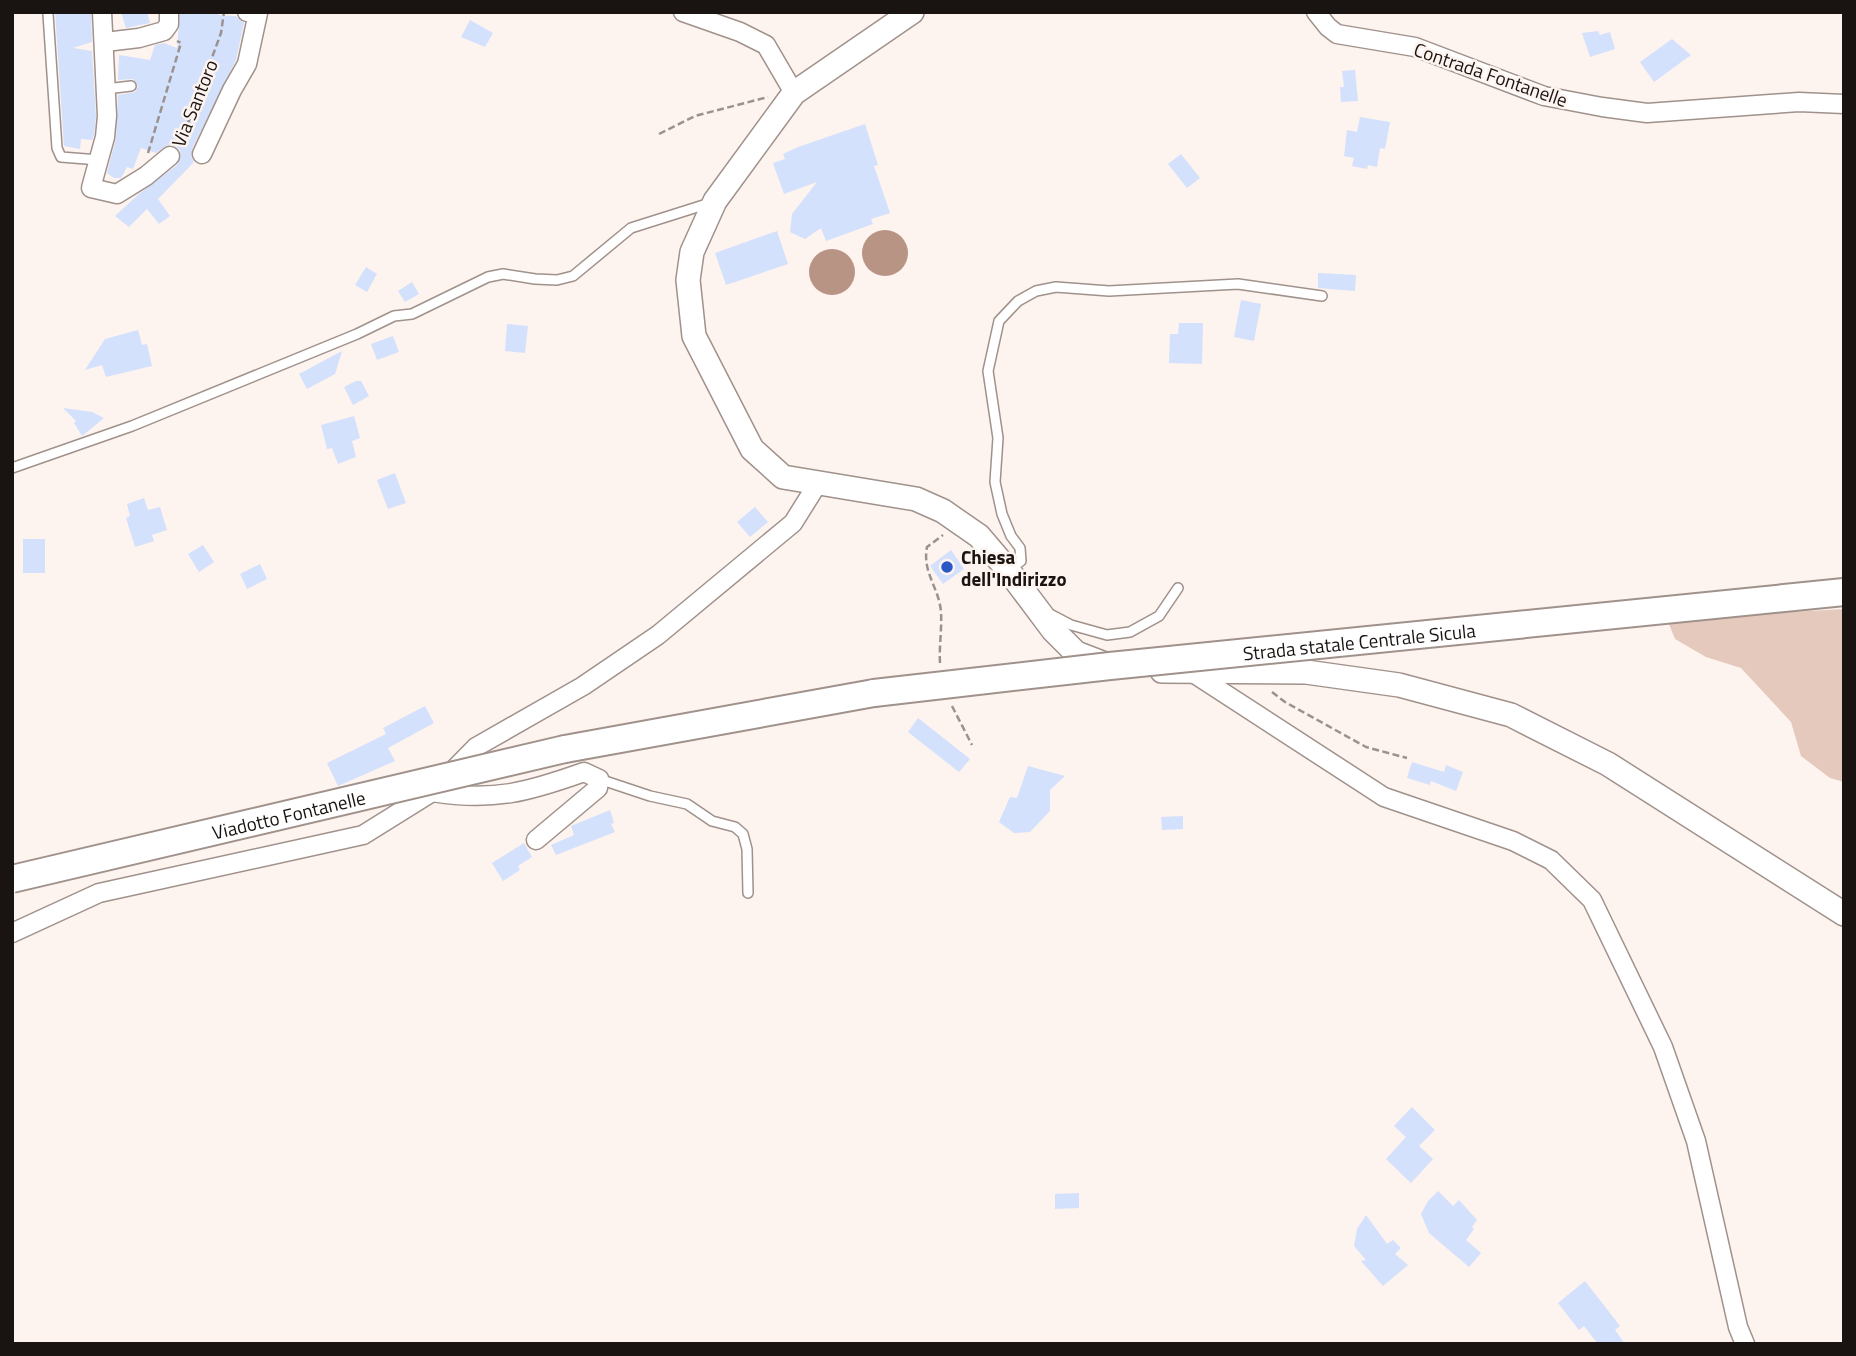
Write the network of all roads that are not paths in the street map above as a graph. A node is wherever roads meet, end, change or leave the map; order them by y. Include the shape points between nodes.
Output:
1 (102, 12) edge
2 (169, 12) edge
3 (247, 12) edge
4 (683, 12) edge
5 (912, 12) edge
6 (1316, 12) edge
7 (48, 14) edge
8 (105, 42) junction
9 (131, 86) dead end
10 (106, 89) junction
11 (790, 98) junction
12 (1844, 104) edge
13 (202, 154) dead end
14 (170, 156) road end
15 (99, 160) junction
16 (715, 201) junction
17 (1322, 296) dead end
18 (12, 468) edge
19 (818, 483) junction
20 (1008, 570) junction
21 (1178, 588) dead end
22 (1844, 592) edge
23 (1034, 605) junction
24 (1190, 671) junction
25 (565, 749) joint
26 (599, 779) junction
27 (432, 792) junction
28 (536, 840) dead end
29 (12, 879) edge
30 (748, 893) dead end
31 (1844, 914) edge
32 (12, 933) edge
33 (1745, 1344) edge

1 - 8 street
2 - 8 street via 164,31
3 - 13 street via 258,13 247,64
4 - 11 street via 766,45
5 - 11 main road
6 - 12 street, Contrada Fontanelle via 1337,34 1415,47 1544,96 1602,107 1647,113 1799,102
7 - 15 lane via 57,148 61,156
8 - 10 street
9 - 10 lane
10 - 15 street via 105,137
11 - 16 main road
14 - 15 street, Via Santoro via 117,194 91,188
16 - 18 lane via 631,228 573,275 557,280 503,274 488,277 412,314 394,316 132,426
16 - 19 main road via 692,252 688,280 694,336 752,449 783,477
17 - 20 lane via 1238,284 1109,291 1056,287 1018,301 999,321 988,371 998,438 995,482 1002,513 1020,548 1021,561
19 - 20 main road via 916,499 943,511 979,536
19 - 27 street via 793,523 658,635 583,686 476,747
20 - 23 main road
21 - 23 lane via 1159,616 1130,632 1107,635 1071,625
22 - 25 main road, Strada statale Centrale Sicula, bridge via 874,693
23 - 24 main road via 1076,653 1132,670
24 - 31 main road via 1306,673 1399,685 1511,715 1608,764
24 - 33 street via 1384,797 1513,841 1551,860 1592,900 1663,1047 1696,1141
25 - 29 main road, Viadotto Fontanelle, bridge
26 - 27 street via 584,772 505,795
26 - 28 street via 598,788
26 - 30 lane via 687,804 712,821 735,827 743,834 747,849
27 - 32 street via 363,835 99,893

